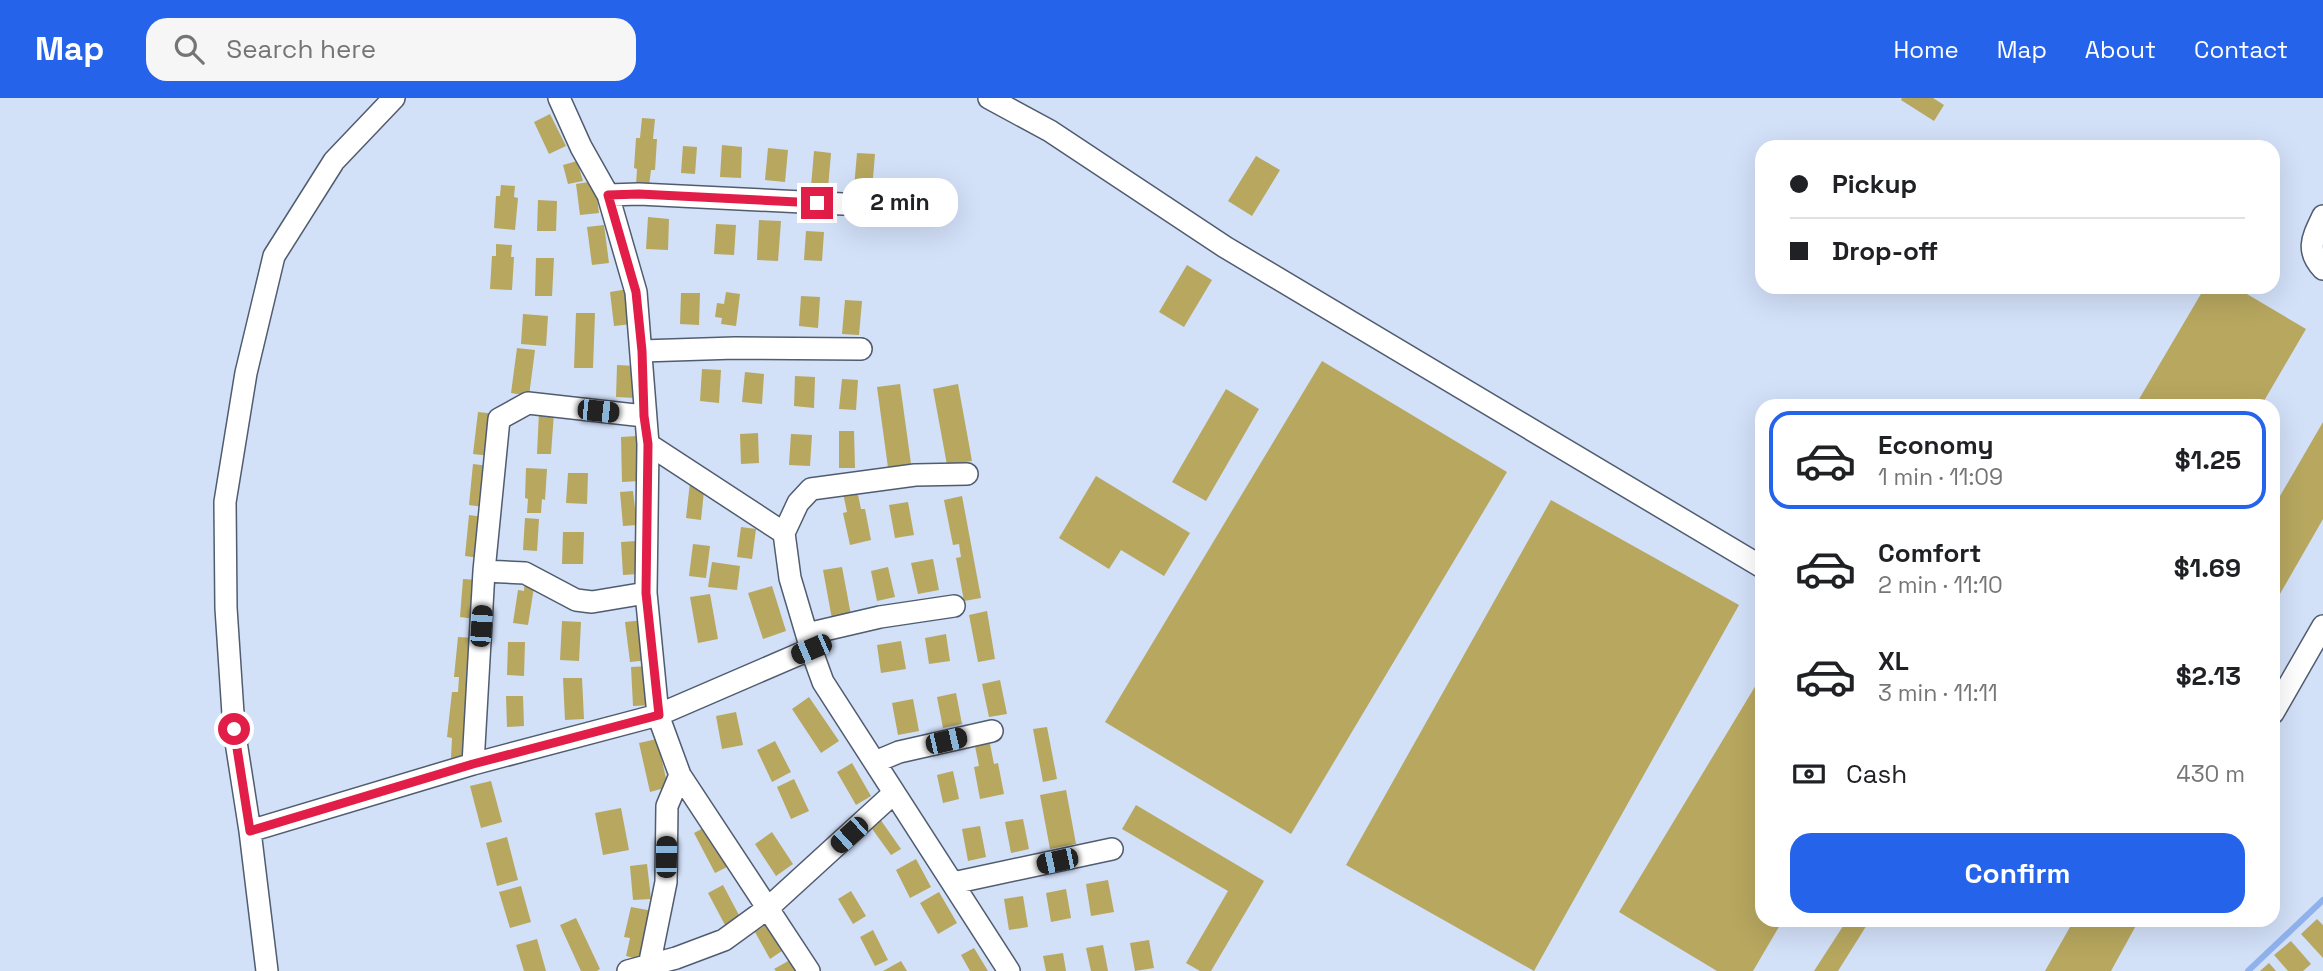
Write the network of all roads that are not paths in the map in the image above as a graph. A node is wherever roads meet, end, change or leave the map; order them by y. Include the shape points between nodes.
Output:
1 (394, 98) edge
2 (559, 98) edge
3 (989, 98) edge
4 (608, 195) junction
5 (843, 204) dead end
6 (2323, 216) edge
7 (2323, 269) edge
8 (862, 349) dead end
9 (642, 351) junction
10 (644, 416) junction
11 (648, 444) junction
12 (967, 474) dead end
13 (784, 533) junction
14 (1755, 563) edge
15 (484, 570) junction
16 (646, 593) junction
17 (954, 607) dead end
18 (2323, 626) edge
19 (809, 642) junction
20 (2280, 701) edge
21 (659, 715) junction
22 (992, 731) dead end
23 (875, 762) junction
24 (473, 764) junction
25 (680, 775) junction
26 (894, 793) junction
27 (250, 831) junction
28 (1112, 849) dead end
29 (953, 883) junction
30 (768, 908) junction
31 (649, 968) edge
32 (267, 971) edge
33 (628, 971) edge
34 (809, 971) edge
35 (1009, 971) edge

1 - 27 street via 334,161 274,256 246,373 225,502 234,729
2 - 4 street
3 - 14 street via 1050,131 1225,247
4 - 5 street
4 - 9 street via 636,292
6 - 7 street via 2311,251
8 - 9 street
9 - 10 street
10 - 11 street
10 - 15 street via 528,403 499,419
11 - 13 street
11 - 16 street
12 - 13 street via 915,475 811,489 798,503
13 - 19 street via 790,578
15 - 16 street via 525,573 576,600 592,602
15 - 24 street
16 - 21 street
17 - 19 street via 880,617
18 - 20 street
19 - 21 street
19 - 23 street via 823,681
21 - 24 street
21 - 25 street
22 - 23 street via 899,752
23 - 26 street
24 - 27 street
25 - 30 street
25 - 31 street via 667,806 666,882
26 - 29 street
26 - 30 street
27 - 32 street
28 - 29 street
29 - 35 street
30 - 31 street via 724,940
30 - 34 street
31 - 33 street

